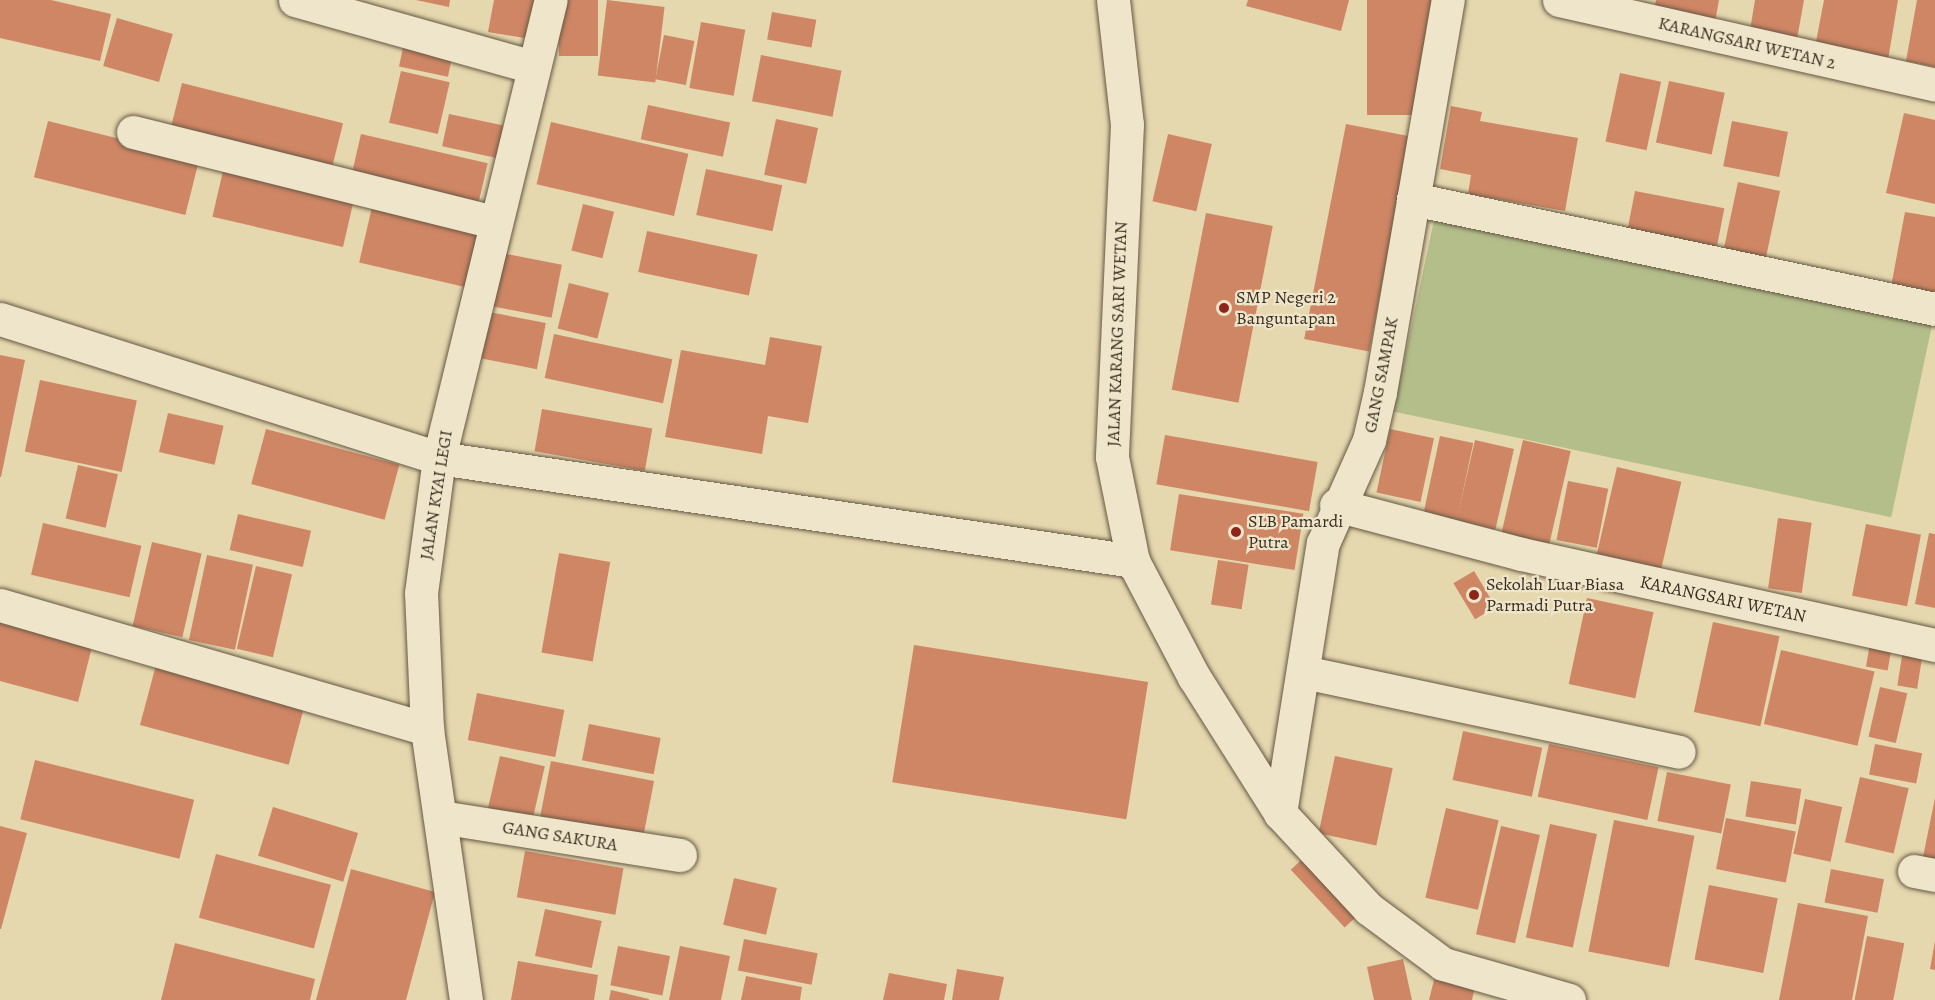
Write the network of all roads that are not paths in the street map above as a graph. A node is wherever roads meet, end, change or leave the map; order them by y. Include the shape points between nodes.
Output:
1 (295, 0) edge
2 (551, 0) edge
3 (1113, 0) edge
4 (1448, 0) edge
5 (1559, 0) edge
6 (533, 67) junction
7 (1935, 85) edge
8 (133, 132) dead end
9 (1413, 199) junction
10 (495, 222) junction
11 (1935, 309) edge
12 (0, 319) edge
13 (439, 459) junction
14 (1336, 505) junction
15 (1133, 561) junction
16 (0, 605) edge
17 (1935, 645) edge
18 (1304, 672) junction
19 (427, 729) junction
20 (1679, 753) dead end
21 (1280, 813) junction
22 (440, 818) junction
23 (680, 855) dead end
24 (466, 1000) edge
25 (1569, 1000) edge

1 - 6 street
2 - 6 street, JALAN KYAI LEGI
3 - 15 street, JALAN KARANG SARI WETAN via 1127,124 1112,457
4 - 9 street, GANG SAMPAK
5 - 7 street, KARANGSARI WETAN 2
6 - 10 street, JALAN KYAI LEGI
8 - 10 street
9 - 11 street
9 - 14 street, GANG SAMPAK via 1371,433
10 - 13 street, JALAN KYAI LEGI
12 - 13 street
13 - 15 street
13 - 19 street, JALAN KYAI LEGI via 421,593
14 - 17 street, KARANGSARI WETAN via 1521,554
14 - 18 street, GANG SAMPAK via 1323,543
15 - 21 street, JALAN KARANG SARI WETAN via 1194,677
16 - 19 street
18 - 20 street
18 - 21 street, GANG SAMPAK
19 - 22 street, JALAN KYAI LEGI
21 - 25 street, JALAN KARANG SARI WETAN via 1370,909 1443,964
22 - 23 street, GANG SAKURA
22 - 24 street, JALAN KYAI LEGI

